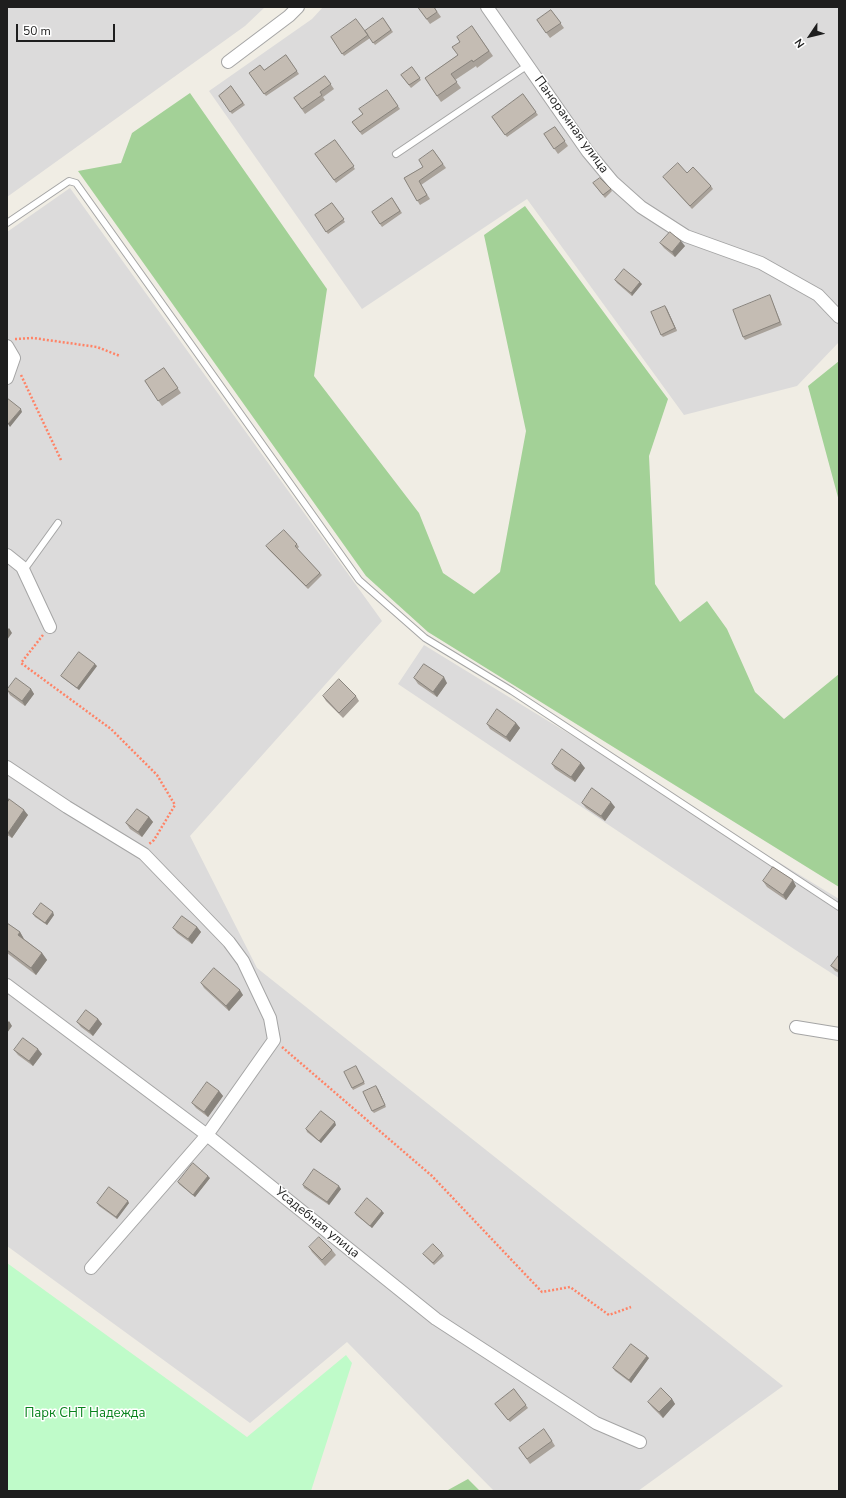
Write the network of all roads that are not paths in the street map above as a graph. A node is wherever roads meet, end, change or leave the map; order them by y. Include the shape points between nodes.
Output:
1 (298, 7) edge
2 (487, 7) edge
3 (228, 62) dead end
4 (528, 65) junction
5 (396, 154) dead end
6 (7, 222) edge
7 (839, 317) edge
8 (10, 342) edge
9 (7, 378) edge
10 (58, 523) dead end
11 (7, 555) edge
12 (24, 570) junction
13 (50, 627) road end
14 (7, 767) edge
15 (839, 907) edge
16 (7, 985) edge
17 (796, 1027) dead end
18 (839, 1034) edge
19 (207, 1135) junction
20 (91, 1268) dead end
21 (640, 1442) dead end

1 - 3 street
2 - 4 street, Панорамная улица
4 - 5 lane
4 - 7 street, Панорамная улица via 588,152 613,182 642,207 686,236 761,264 818,295
6 - 15 lane via 69,180 76,183 359,580 425,638 512,691
8 - 9 street via 14,358
10 - 12 lane
11 - 12 street
12 - 13 street
14 - 19 street via 141,852 229,942 243,961 270,1018 274,1040
16 - 19 street, Усадебная улица
17 - 18 street
19 - 20 street
19 - 21 street, Усадебная улица via 436,1319 596,1424

